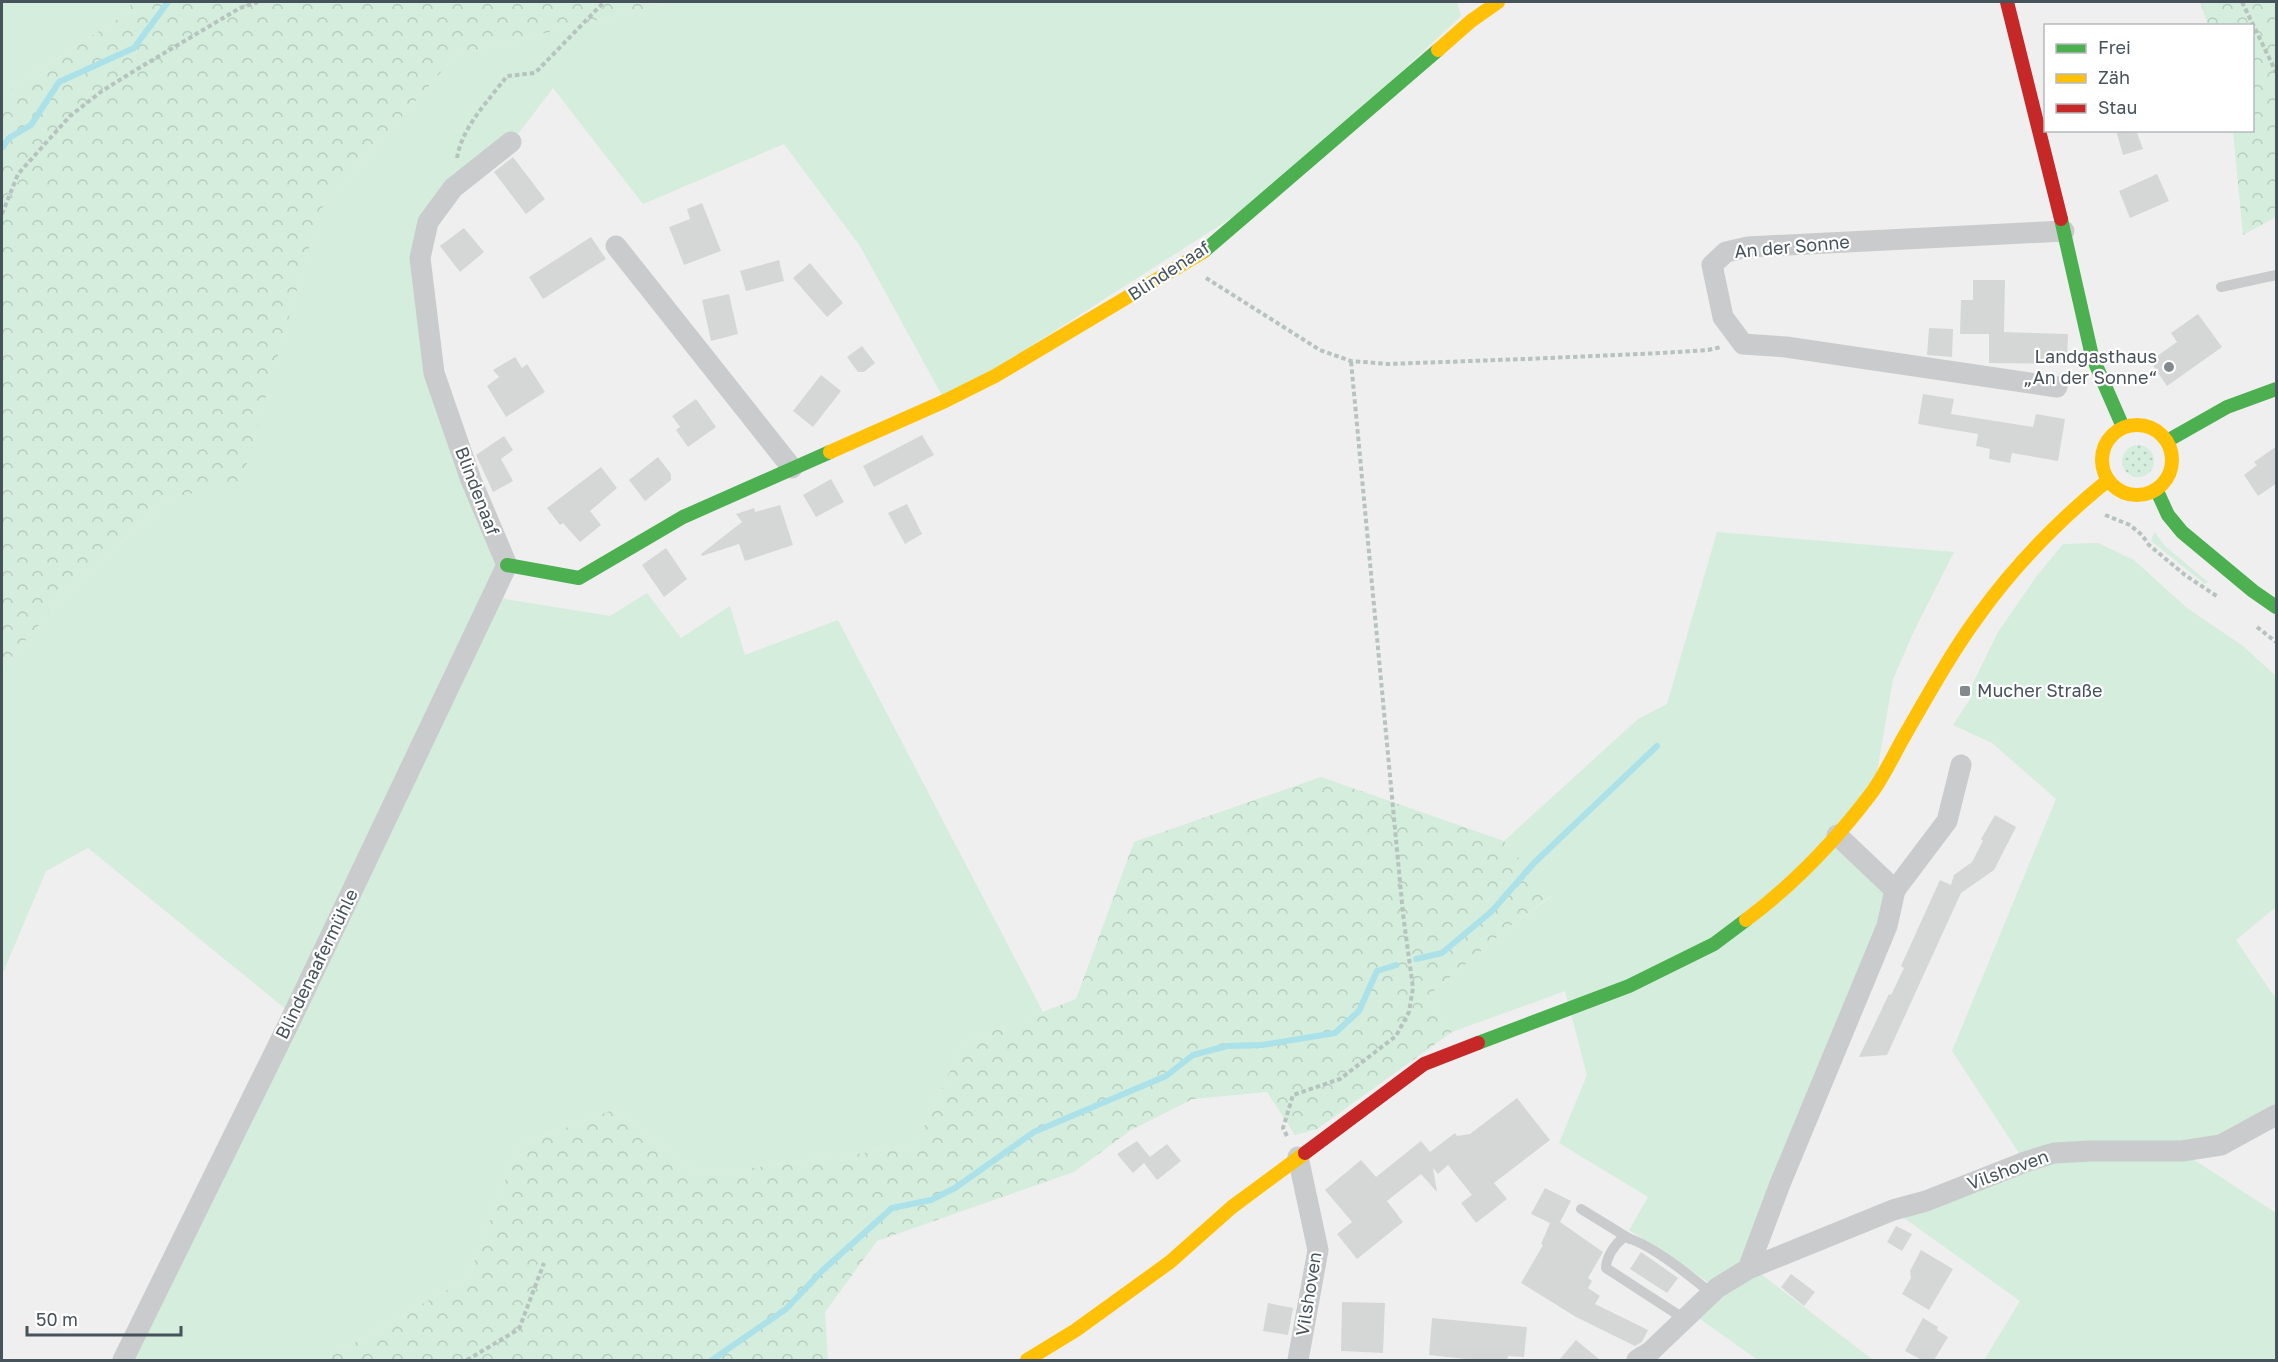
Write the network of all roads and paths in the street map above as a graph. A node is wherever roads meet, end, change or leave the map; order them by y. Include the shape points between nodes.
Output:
1 (258, 2) edge
2 (604, 2) edge
3 (1498, 2) edge
4 (2007, 2) edge
5 (2242, 2) edge
6 (1468, 11) edge
7 (2253, 24) edge
8 (2254, 26) edge
9 (2277, 72) edge
10 (510, 142) dead end
11 (453, 188) junction
12 (2, 214) edge
13 (2064, 231) junction
14 (616, 246) dead end
15 (1185, 264) junction
16 (2277, 275) edge
17 (2222, 287) dead end
18 (1736, 334) junction
19 (1351, 361) junction
20 (2057, 387) dead end
21 (2277, 389) edge
22 (2123, 428) junction
23 (2167, 441) junction
24 (792, 468) junction
25 (2107, 481) junction
26 (2157, 491) junction
27 (2087, 497) junction
28 (507, 566) junction
29 (2222, 600) dead end
30 (2277, 607) edge
31 (2249, 620) dead end
32 (2277, 642) edge
33 (1961, 765) dead end
34 (1837, 835) junction
35 (1895, 890) junction
36 (2277, 1115) edge
37 (1298, 1157) junction
38 (1581, 1209) dead end
39 (1630, 1239) junction
40 (544, 1263) dead end
41 (1748, 1269) junction
42 (1711, 1293) junction
43 (1683, 1318) junction
44 (123, 1360) edge
45 (467, 1360) edge
46 (1027, 1360) edge
47 (1298, 1360) edge
48 (1636, 1360) edge

1 - 12 path via 240,8 139,68 70,116 18,174
2 - 11 path via 535,72 507,76 459,145
3 - 6 main road, Blindenaaf
4 - 13 main road
5 - 7 path
6 - 15 main road, Blindenaaf via 1231,228
8 - 9 path
10 - 11 street, Blindenaaf
11 - 28 street, Blindenaaf via 428,222 420,258 434,373 471,480
13 - 18 street, An der Sonne via 1748,247 1726,252 1712,265 1723,318
13 - 22 main road via 2092,356
14 - 24 street
15 - 19 path via 1320,350
15 - 24 main road, Blindenaaf via 995,376
16 - 17 lane
18 - 19 path via 1719,349 1708,350 1388,364
18 - 20 street via 1743,344
19 - 37 path via 1413,988 1409,1012 1396,1036 1341,1079 1293,1095 1282,1128
21 - 23 main road via 2227,407
22 - 23 main road via 2147,426
22 - 25 main road via 2112,434 2101,456
23 - 26 main road via 2172,470
24 - 28 main road, Blindenaaf via 683,517 579,578
25 - 26 main road via 2120,492 2137,496
25 - 27 main road
26 - 30 main road via 2181,532
27 - 29 path via 2107,517 2130,525 2158,553
27 - 34 main road via 2019,563 1978,616 1935,681 1874,789
28 - 44 street, Blindenaafermühle
31 - 32 path
33 - 35 street via 1947,820
34 - 35 street
34 - 37 main road via 1778,896 1714,944 1629,986 1424,1064
35 - 41 street via 1887,926
36 - 41 street, Vilshoven via 2221,1145 2182,1151 2054,1153 1893,1210
37 - 46 main road via 1232,1207 1170,1262
37 - 47 street, Vilshoven via 1318,1250
38 - 39 lane
39 - 42 lane
39 - 43 lane via 1624,1237 1619,1241 1606,1268
40 - 45 path via 519,1329
41 - 42 street, Vilshoven
42 - 43 street, Vilshoven
43 - 48 street, Vilshoven via 1650,1352

